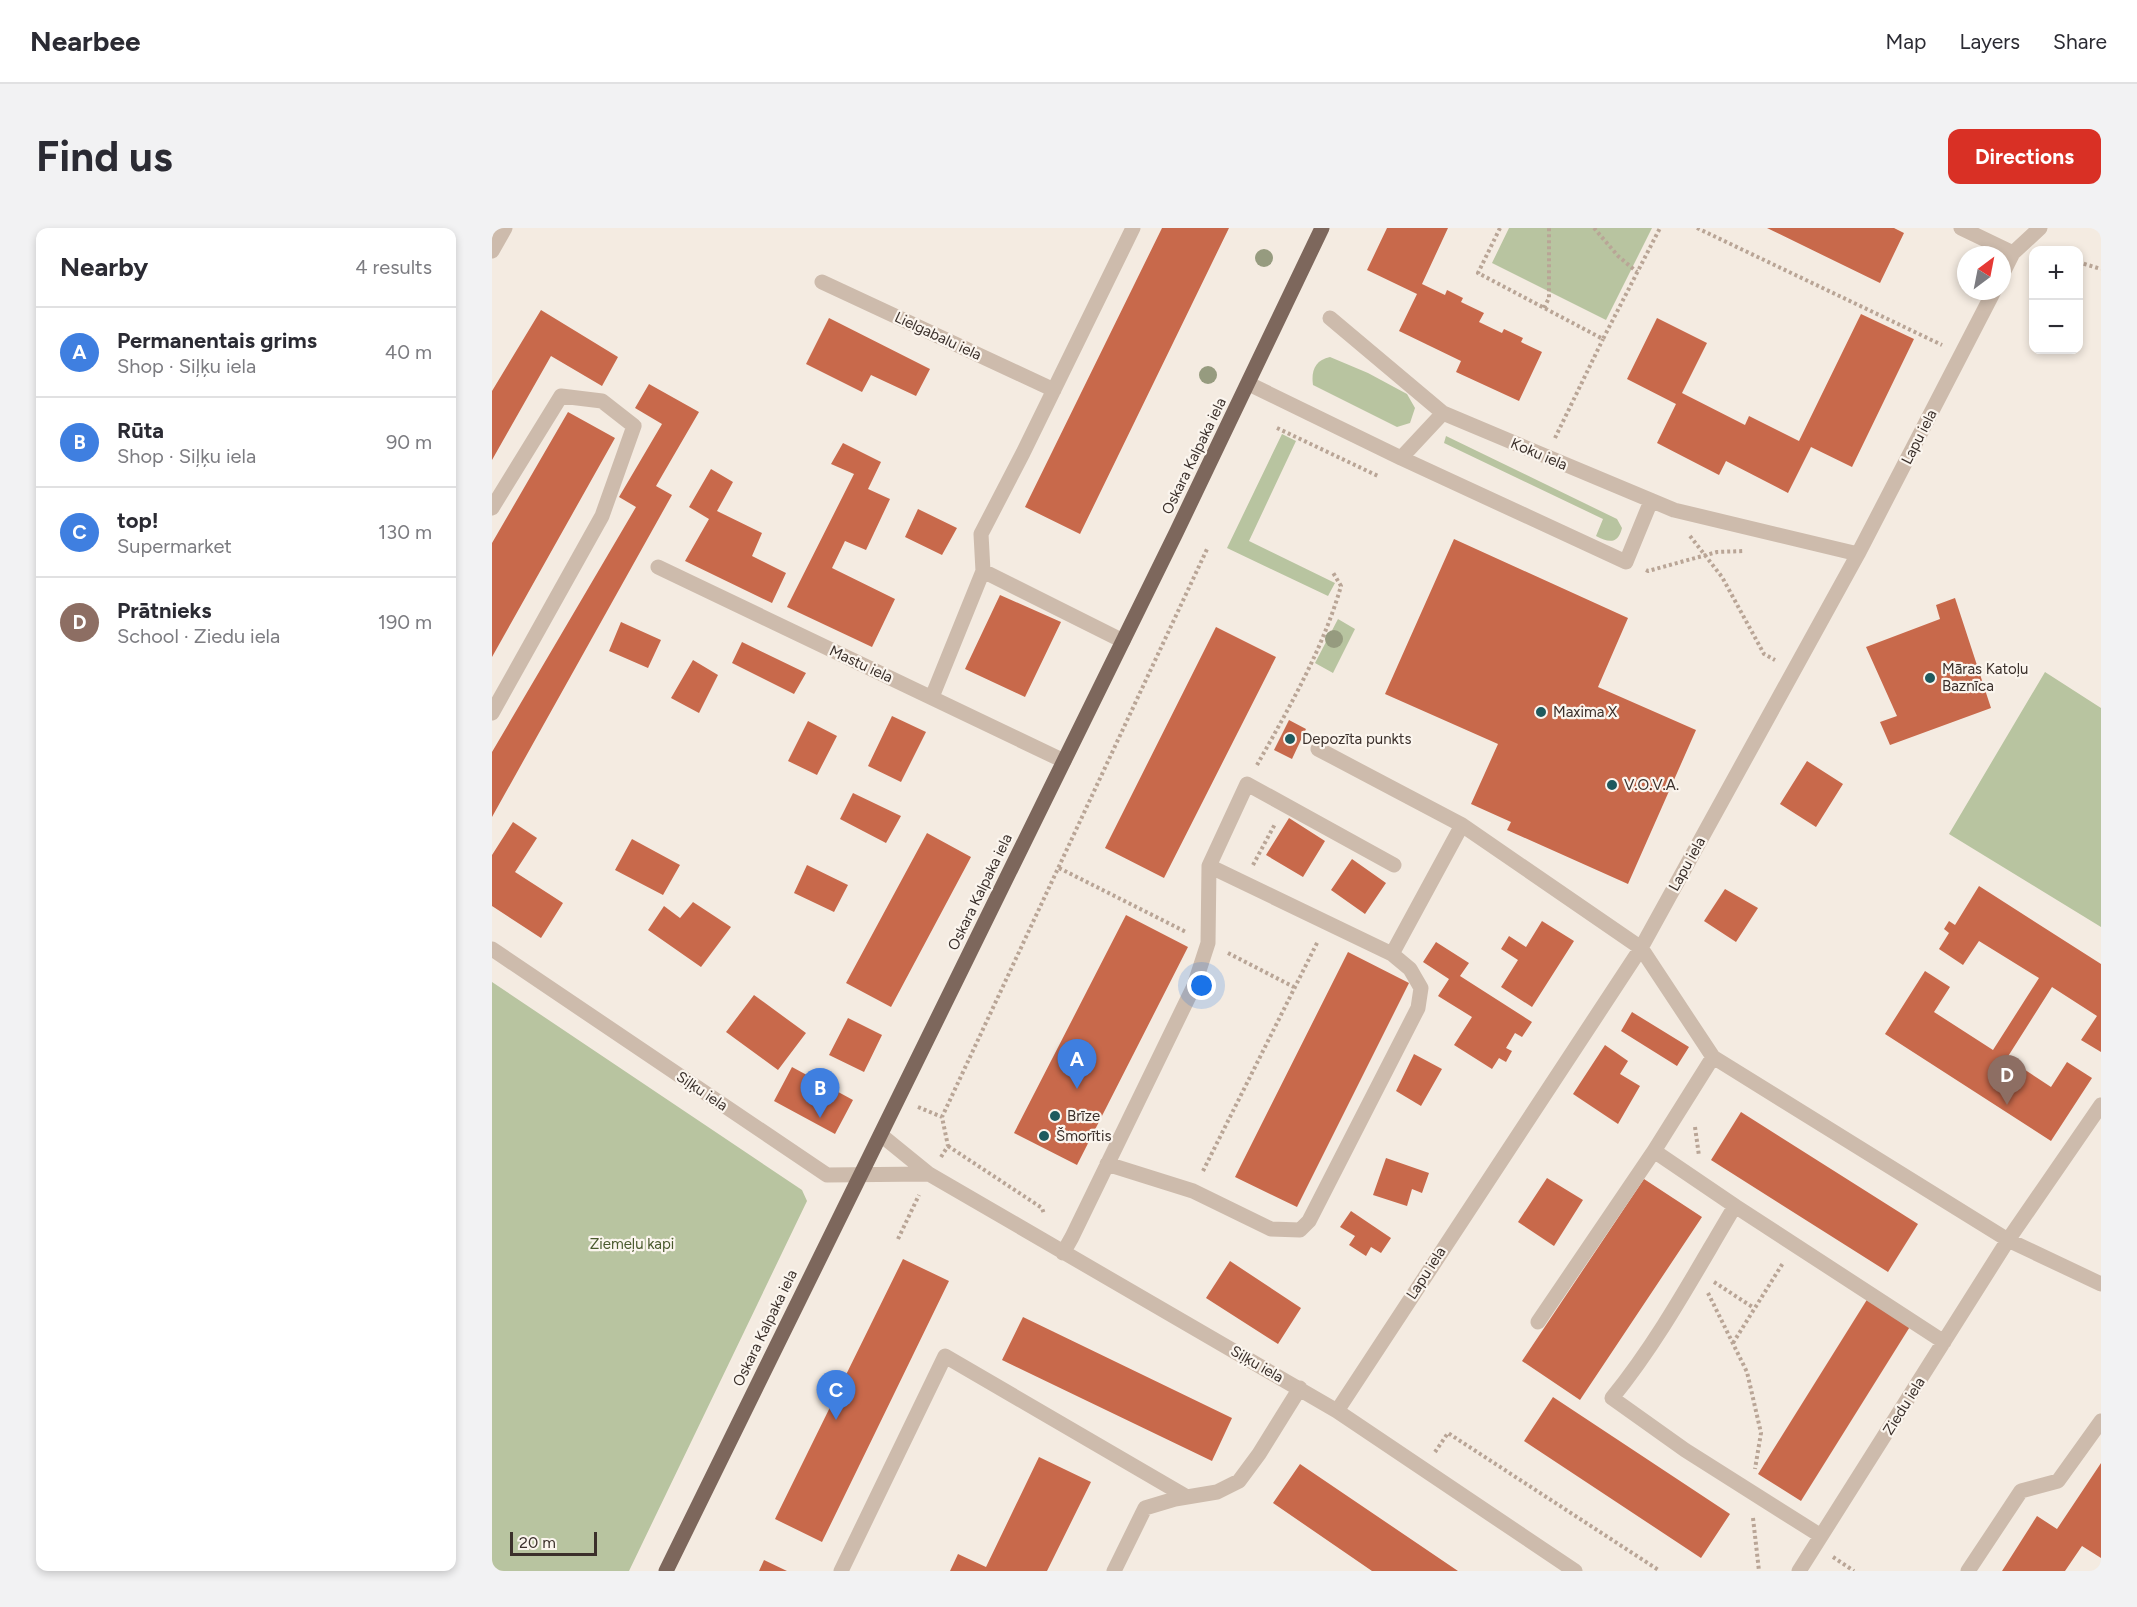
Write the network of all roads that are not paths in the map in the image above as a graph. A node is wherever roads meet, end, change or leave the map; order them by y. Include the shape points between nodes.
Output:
1 (505, 228) edge
2 (1133, 228) edge
3 (1322, 228) edge
4 (1961, 228) edge
5 (2040, 228) edge
6 (492, 252) edge
7 (2013, 253) junction
8 (2011, 257) edge
9 (822, 282) dead end
10 (1989, 300) edge
11 (1330, 318) dead end
12 (1249, 384) junction
13 (1054, 390) junction
14 (1443, 413) junction
15 (1401, 458) junction
16 (1652, 501) junction
17 (492, 508) edge
18 (1858, 554) junction
19 (657, 567) dead end
20 (983, 571) junction
21 (1123, 641) junction
22 (932, 697) junction
23 (492, 713) edge
24 (1318, 749) dead end
25 (1064, 761) junction
26 (1462, 825) junction
27 (1394, 865) dead end
28 (1209, 866) junction
29 (1641, 948) junction
30 (492, 949) edge
31 (1392, 954) junction
32 (1713, 1057) junction
33 (2101, 1105) edge
34 (881, 1135) junction
35 (1654, 1151) junction
36 (1107, 1164) junction
37 (929, 1174) junction
38 (861, 1175) junction
39 (1735, 1206) junction
40 (2008, 1240) junction
41 (1063, 1252) junction
42 (2101, 1284) edge
43 (1538, 1322) dead end
44 (1944, 1342) junction
45 (1300, 1388) junction
46 (1336, 1411) junction
47 (2101, 1421) edge
48 (1186, 1497) junction
49 (1821, 1536) junction
50 (666, 1571) edge
51 (841, 1571) edge
52 (1114, 1571) edge
53 (1575, 1571) edge
54 (1799, 1571) edge
55 (1968, 1571) edge

1 - 6 street
2 - 13 street
3 - 12 main road, Oskara Kalpaka iela
4 - 7 street
5 - 7 street
7 - 8 street
9 - 13 street, Lielgabalu iela
10 - 18 street, Lapu iela
11 - 14 street, Koku iela
12 - 15 street
12 - 21 main road, Oskara Kalpaka iela
13 - 20 street via 981,534
14 - 15 street
14 - 16 street, Koku iela
15 - 16 street via 1626,562
16 - 18 street, Koku iela via 1674,510
17 - 23 street via 561,396 602,401 634,426 602,516
18 - 29 street, Lapu iela
19 - 22 street, Mastu iela
20 - 21 street
20 - 22 street
21 - 25 main road, Oskara Kalpaka iela
22 - 25 street, Mastu iela
24 - 26 street
25 - 34 main road, Oskara Kalpaka iela
26 - 29 street
26 - 31 street
27 - 28 street via 1247,784
28 - 31 street
28 - 36 street via 1208,943 1194,986
29 - 32 street
29 - 46 street, Lapu iela
30 - 38 street, Siļķu iela via 826,1175
31 - 36 street via 1410,969 1421,988 1418,1008 1309,1221 1300,1230 1271,1229 1193,1191
32 - 35 street
32 - 40 street
33 - 40 street, Ziedu iela
34 - 37 street, Siļķu iela
34 - 38 main road, Oskara Kalpaka iela
35 - 39 street
35 - 43 street
36 - 41 street
37 - 38 street, Siļķu iela
37 - 41 street, Siļķu iela
38 - 50 main road, Oskara Kalpaka iela
39 - 44 street
39 - 49 street via 1635,1369 1612,1398 1684,1450
40 - 42 street
40 - 44 street, Ziedu iela
41 - 45 street, Siļķu iela
44 - 49 street, Ziedu iela
45 - 46 street, Siļķu iela
45 - 48 street via 1239,1481 1217,1492
46 - 53 street, Siļķu iela
47 - 55 street via 2058,1481 2021,1491
48 - 51 street via 945,1356
48 - 52 street via 1145,1508
49 - 54 street, Ziedu iela

